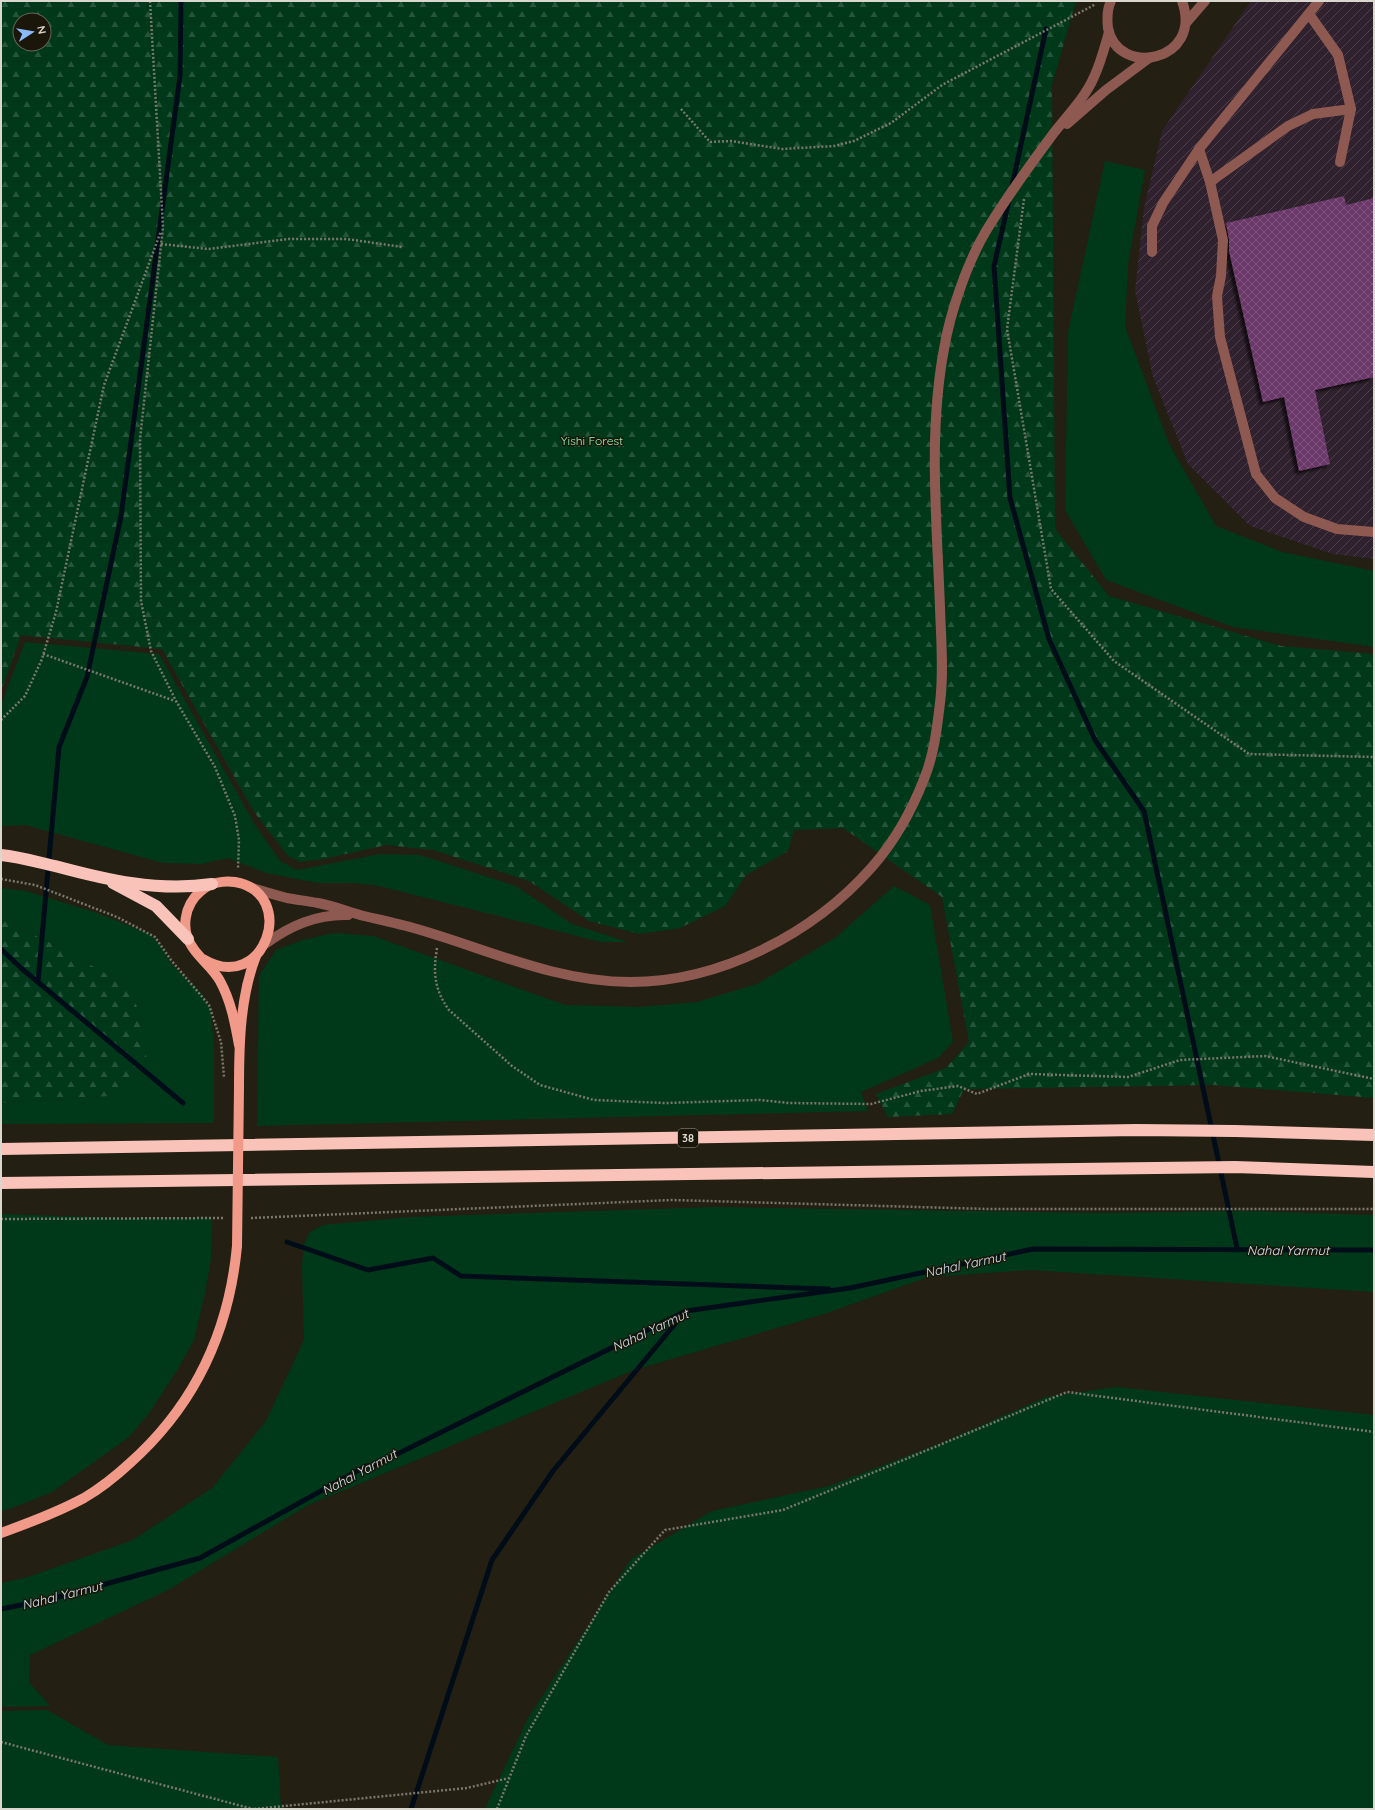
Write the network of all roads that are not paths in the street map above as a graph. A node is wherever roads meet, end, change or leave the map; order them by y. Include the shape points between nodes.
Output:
1 (1111, 1) edge
2 (1182, 1) edge
3 (1206, 1) edge
4 (1319, 1) edge
5 (1308, 14) junction
6 (1186, 23) junction
7 (1109, 32) junction
8 (1149, 58) junction
9 (1351, 109) junction
10 (1050, 138) junction
11 (1199, 149) junction
12 (1340, 162) dead end
13 (1210, 182) junction
14 (1152, 252) dead end
15 (1374, 532) edge
16 (1, 855) edge
17 (99, 876) junction
18 (212, 884) junction
19 (249, 887) junction
20 (364, 916) junction
21 (188, 939) junction
22 (265, 944) junction
23 (256, 956) junction
24 (203, 959) junction
25 (239, 1045) junction
26 (1374, 1135) edge
27 (1, 1149) edge
28 (1374, 1172) edge
29 (1, 1183) edge
30 (1, 1533) edge

1 - 7 street via 1107,18
2 - 6 street via 1186,11
3 - 6 street
4 - 5 street
5 - 9 street via 1338,55
5 - 11 street
6 - 8 street via 1177,44 1160,56
7 - 8 street via 1124,52 1136,57
7 - 10 street via 1094,77
8 - 10 street via 1106,90
9 - 12 street
9 - 13 street via 1313,114 1288,126
10 - 20 street via 984,234 962,285 944,347 935,412 941,649 941,696 937,727 922,783 911,808 892,841 873,866 844,896 815,919 787,936 736,961 674,979 630,982 582,979
11 - 13 street
11 - 14 street via 1163,203 1152,226
13 - 15 street via 1223,240 1217,296 1220,337 1256,474 1275,498 1304,518 1337,529
16 - 17 highway
17 - 18 highway via 166,887
17 - 21 highway via 156,906
18 - 19 main road via 236,882
18 - 21 main road via 197,895 189,907 185,925
19 - 20 street
19 - 22 main road via 260,896 268,909 270,924
20 - 22 street via 332,915 307,921
21 - 24 main road
22 - 23 main road
23 - 24 main road via 247,962 232,966 217,965
23 - 25 main road via 248,981
24 - 25 main road via 214,971 225,992 234,1017
25 - 30 main road, bridge via 237,1246 234,1276 228,1306 205,1368 167,1426 113,1479 86,1497 53,1513
26 - 27 highway, 38 via 1137,1130
28 - 29 highway via 1235,1167

